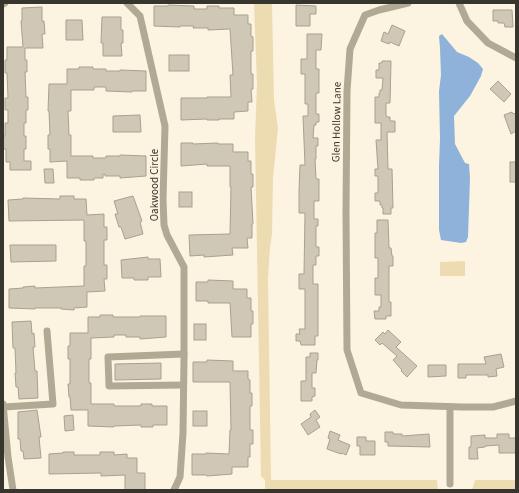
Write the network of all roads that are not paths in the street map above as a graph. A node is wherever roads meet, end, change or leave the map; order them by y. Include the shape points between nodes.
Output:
1 (408, 3) edge
2 (459, 3) edge
3 (131, 5) edge
4 (516, 58) edge
5 (47, 332) dead end
6 (184, 354) junction
7 (183, 385) junction
8 (516, 401) edge
9 (3, 406) edge
10 (450, 407) junction
11 (450, 484) dead end
12 (13, 490) edge
13 (174, 490) edge

1 - 10 street, Glen Hollow Lane via 365,15 350,49 347,91 347,350 361,393 401,405
2 - 4 street via 467,21 488,43
3 - 6 street, Oakwood Circle via 140,16 165,126 163,215 167,235 184,267
5 - 9 street via 53,404
6 - 7 street, Oakwood Circle
6 - 7 street via 108,357 109,386
7 - 13 street, Oakwood Circle via 180,477
8 - 10 street via 493,407
9 - 12 street
10 - 11 street

